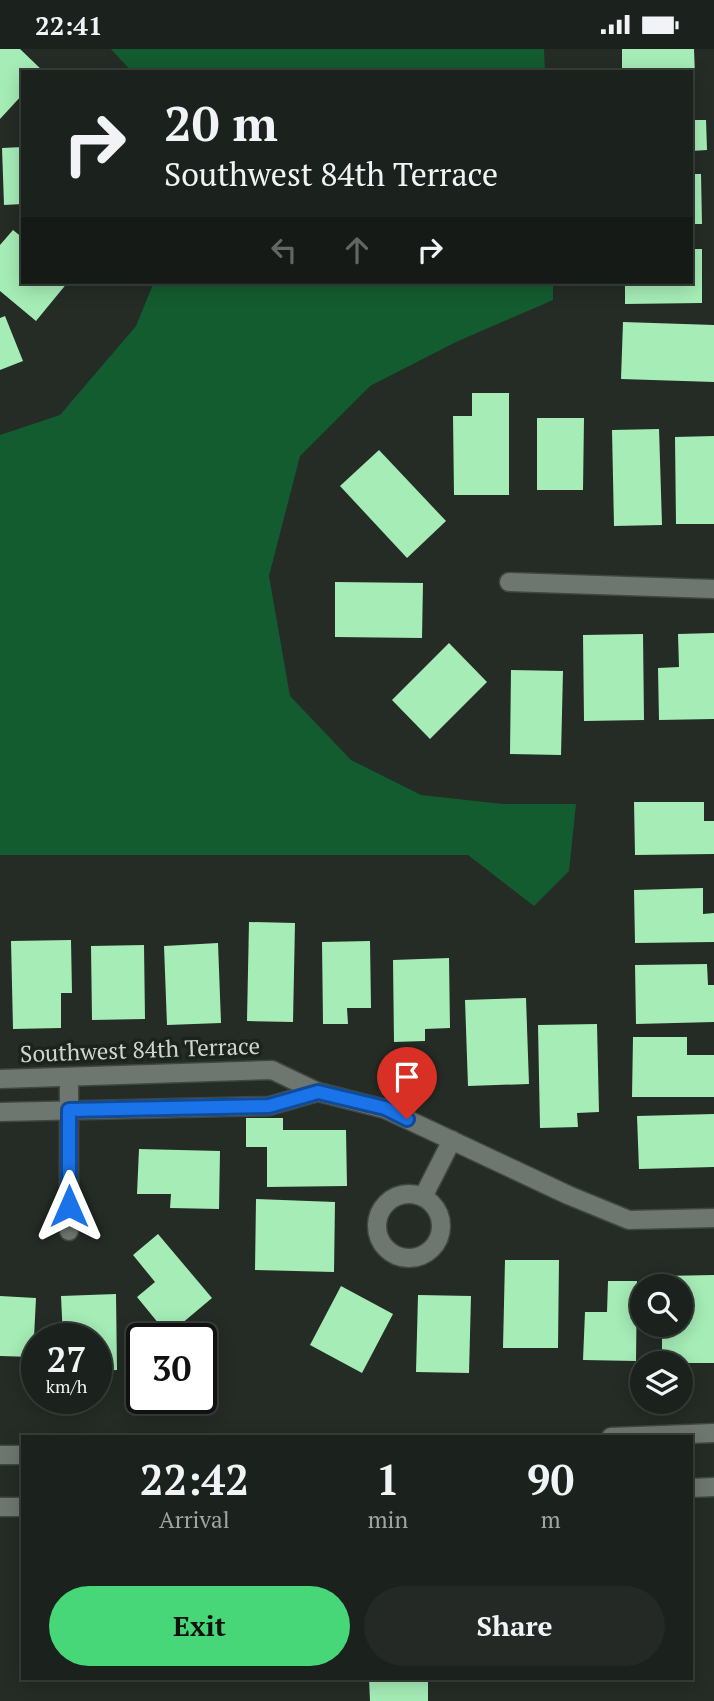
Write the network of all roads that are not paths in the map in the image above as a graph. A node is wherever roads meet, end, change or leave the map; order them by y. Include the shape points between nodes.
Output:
1 (509, 582) dead end
2 (714, 589) edge
3 (69, 1077) junction
4 (0, 1079) edge
5 (318, 1092) junction
6 (69, 1110) junction
7 (0, 1112) edge
8 (452, 1140) junction
9 (423, 1197) dead end
10 (714, 1218) edge
11 (69, 1231) dead end
12 (714, 1433) edge
13 (662, 1435) edge
14 (0, 1455) edge
15 (21, 1455) edge
16 (714, 1487) edge
17 (693, 1488) edge
18 (0, 1507) edge
19 (21, 1507) edge

1 - 2 street
3 - 4 street, Southwest 84th Terrace
3 - 5 street, Southwest 84th Terrace via 272,1070
3 - 6 street
5 - 6 street, Southwest 84th Terrace via 269,1106
5 - 8 street, Southwest 84th Terrace via 385,1108
6 - 7 street, Southwest 84th Terrace
6 - 11 street
8 - 9 street
8 - 10 street, Southwest 84th Terrace via 629,1220
12 - 13 street
14 - 15 street
16 - 17 street
18 - 19 street

